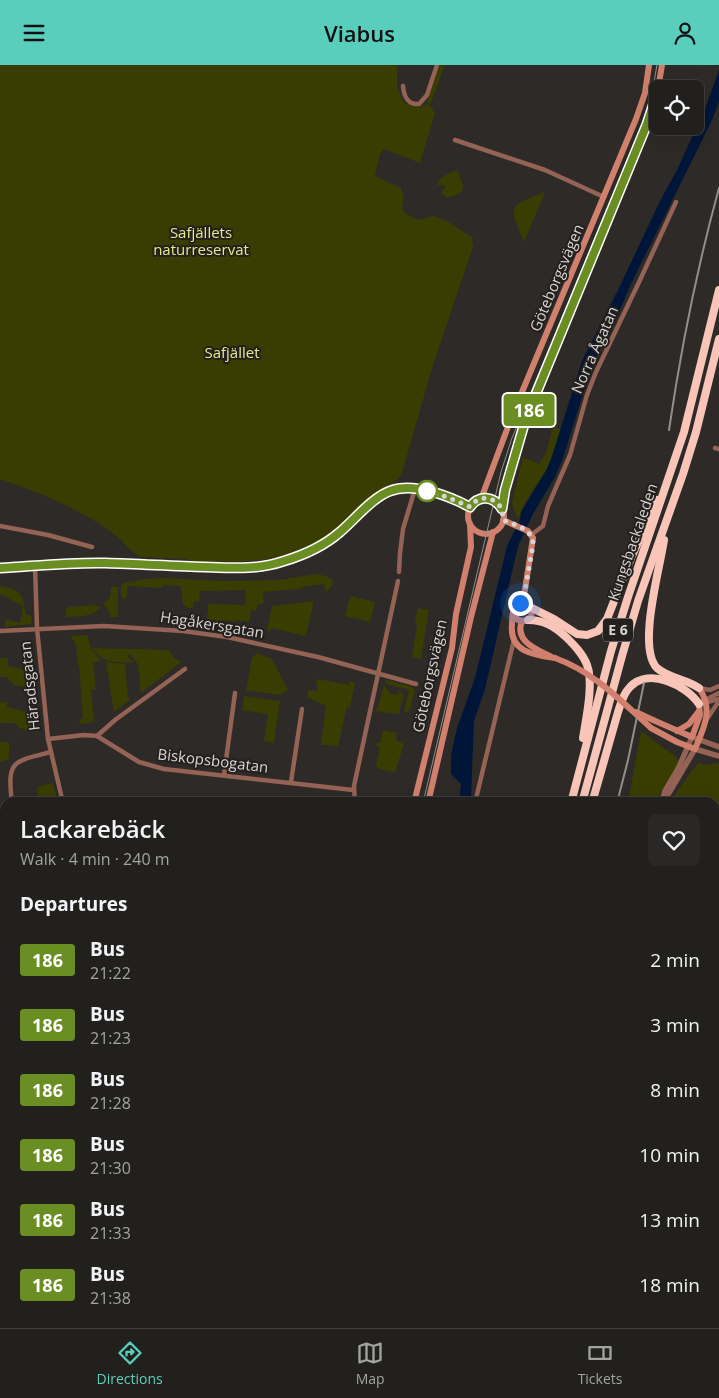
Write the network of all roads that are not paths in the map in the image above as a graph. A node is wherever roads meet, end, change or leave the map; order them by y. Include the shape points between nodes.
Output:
1 (437, 65) edge
2 (649, 65) edge
3 (662, 65) edge
4 (660, 80) edge
5 (403, 86) dead end
6 (649, 118) edge
7 (455, 140) dead end
8 (604, 197) junction
9 (676, 202) dead end
10 (719, 290) edge
11 (719, 339) edge
12 (672, 472) junction
13 (415, 489) junction
14 (481, 499) junction
15 (470, 507) junction
16 (502, 509) junction
17 (503, 520) junction
18 (666, 523) junction
19 (470, 524) junction
20 (0, 526) edge
21 (493, 532) junction
22 (530, 533) junction
23 (92, 547) dead end
24 (35, 566) junction
25 (0, 568) edge
26 (399, 572) dead end
27 (398, 581) dead end
28 (523, 602) junction
29 (532, 608) junction
30 (514, 614) junction
31 (525, 621) junction
32 (37, 628) junction
33 (0, 631) edge
34 (514, 640) junction
35 (522, 649) junction
36 (511, 652) junction
37 (544, 655) junction
38 (185, 669) dead end
39 (378, 673) junction
40 (416, 684) dead end
41 (719, 686) edge
42 (699, 688) junction
43 (235, 693) dead end
44 (719, 693) edge
45 (719, 700) edge
46 (702, 704) junction
47 (302, 709) dead end
48 (631, 709) junction
49 (707, 719) junction
50 (677, 731) junction
51 (97, 736) junction
52 (692, 737) junction
53 (48, 739) junction
54 (699, 739) junction
55 (719, 747) edge
56 (692, 748) junction
57 (51, 751) junction
58 (719, 756) edge
59 (224, 775) junction
60 (290, 783) junction
61 (353, 789) junction
62 (574, 792) junction
63 (11, 797) edge
64 (62, 797) edge
65 (354, 797) edge
66 (415, 797) edge
67 (429, 797) edge
68 (476, 797) edge
69 (573, 797) edge
70 (584, 797) edge
71 (594, 797) edge
72 (665, 797) edge

1 - 5 street via 427,95 419,104 407,100
2 - 8 main road, Göteborgsvägen via 645,93
3 - 4 main road, Göteborgsvägen
6 - 16 main road, Göteborgsvägen via 526,418
7 - 8 street via 545,171
8 - 14 main road, Göteborgsvägen via 512,416
9 - 22 street, Norra Ågatan via 586,395 570,455 543,526
10 - 12 highway, Kungsbackaleden / E 6
11 - 18 highway, Kungsbackaleden / E 6 via 696,432
12 - 29 highway via 602,627 592,634 577,634
12 - 62 highway, Kungsbackaleden / E 6 via 611,651
13 - 15 main road
13 - 24 main road via 385,493 321,546 270,565 243,568 104,563
13 - 26 street via 404,529
14 - 15 main road
14 - 16 main road via 494,500
15 - 19 main road, Göteborgsvägen
16 - 17 main road, Göteborgsvägen
17 - 21 main road, Göteborgsvägen
17 - 22 main road
18 - 42 highway via 649,628 650,655 662,672
18 - 70 highway, Kungsbackaleden / E 6 via 638,601
19 - 21 main road via 479,532
19 - 66 main road, Göteborgsvägen via 471,547 452,647
20 - 23 street
21 - 67 main road, Göteborgsvägen via 456,675
22 - 28 main road via 533,541
24 - 25 main road
24 - 32 street, Häradsgatan
27 - 39 street
28 - 29 main road
28 - 30 main road via 516,605
29 - 31 main road via 532,615
30 - 31 main road via 517,619
30 - 34 main road via 511,629
31 - 37 main road via 520,627 522,638
31 - 62 highway via 542,621 559,631 581,653 589,670 585,729
32 - 33 street, Hagåkersgatan
32 - 39 street, Hagåkersgatan via 104,626 184,631 241,640
32 - 53 street, Häradsgatan
34 - 35 main road
34 - 36 street
35 - 36 street
35 - 37 main road via 527,653
36 - 68 street
37 - 48 main road, bridge via 581,670
38 - 51 street
39 - 40 street, Hagåkersgatan
39 - 61 street
41 - 42 street via 710,690
42 - 46 main road
43 - 59 street
44 - 46 street
45 - 46 street
45 - 49 street
46 - 49 main road
46 - 50 main road via 689,724
46 - 52 main road
46 - 71 highway via 689,693 660,679 644,678 628,689
47 - 60 street
48 - 50 main road, bridge
48 - 56 main road, bridge via 651,728
49 - 54 main road
50 - 52 main road
51 - 53 street
51 - 59 street, Biskopsbogatan via 148,765
52 - 54 street
52 - 56 street
53 - 57 street, Häradsgatan
54 - 55 street
54 - 56 main road
56 - 58 street
56 - 72 street
57 - 63 street via 20,760 14,766 9,779
57 - 64 street, Häradsgatan
59 - 60 street, Biskopsbogatan
60 - 61 street, Biskopsbogatan
61 - 65 street
62 - 69 highway, Kungsbackaleden / E 6

